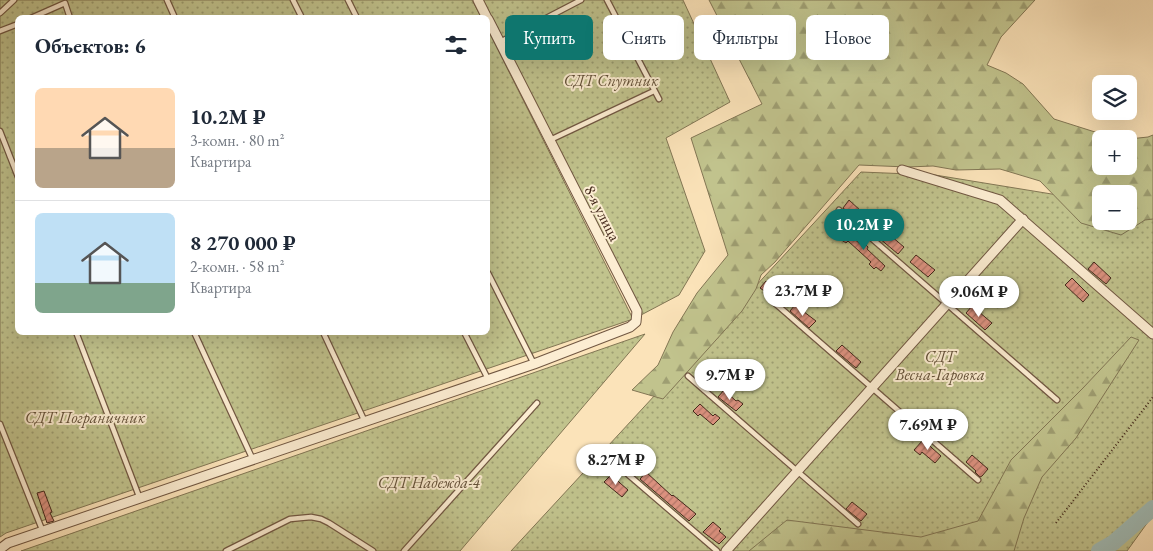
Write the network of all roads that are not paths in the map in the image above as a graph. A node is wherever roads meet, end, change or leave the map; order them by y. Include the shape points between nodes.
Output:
1 (14, 0) edge
2 (167, 0) edge
3 (293, 0) edge
4 (348, 0) edge
5 (478, 0) edge
6 (581, 0) edge
7 (607, 0) edge
8 (0, 13) edge
9 (38, 15) edge
10 (69, 15) edge
11 (174, 15) edge
12 (300, 15) edge
13 (356, 15) edge
14 (486, 15) edge
15 (490, 24) edge
16 (15, 25) edge
17 (0, 31) edge
18 (499, 42) junction
19 (654, 91) junction
20 (659, 100) dead end
21 (0, 131) edge
22 (550, 140) junction
23 (15, 170) edge
24 (902, 170) dead end
25 (839, 210) dead end
26 (1023, 219) junction
27 (490, 277) edge
28 (769, 298) dead end
29 (947, 303) junction
30 (1153, 334) edge
31 (77, 335) edge
32 (195, 335) edge
33 (324, 335) edge
34 (466, 335) edge
35 (534, 364) junction
36 (688, 376) dead end
37 (488, 379) junction
38 (872, 388) junction
39 (1057, 400) dead end
40 (537, 403) dead end
41 (365, 422) junction
42 (0, 424) edge
43 (253, 460) junction
44 (617, 465) dead end
45 (797, 472) junction
46 (978, 480) dead end
47 (140, 499) junction
48 (858, 524) dead end
49 (43, 532) junction
50 (0, 548) edge
51 (226, 551) edge
52 (373, 551) edge
53 (404, 551) edge
54 (717, 551) edge
55 (726, 551) edge

1 - 8 lane
2 - 11 lane
3 - 12 lane
4 - 13 lane
5 - 14 street, 8-я улица
6 - 18 lane
7 - 19 lane
9 - 10 lane via 65,3
15 - 18 street, 8-я улица
16 - 17 lane
18 - 22 street, 8-я улица
19 - 20 lane
19 - 22 lane
21 - 23 lane
22 - 35 street, 8-я улица via 637,311 636,322 630,327
24 - 26 street via 1000,200
25 - 29 lane
26 - 29 street
26 - 30 street
27 - 35 lane
28 - 38 lane
29 - 38 street
29 - 39 lane
31 - 47 lane
32 - 43 lane
33 - 41 lane
34 - 37 lane
35 - 37 street
36 - 45 lane
37 - 41 street
38 - 45 street
38 - 46 lane
40 - 53 lane
41 - 43 street
42 - 49 lane
43 - 47 street
44 - 54 lane
45 - 48 lane
45 - 55 street
47 - 49 street
49 - 50 street
51 - 52 lane via 290,519 311,517 329,523

